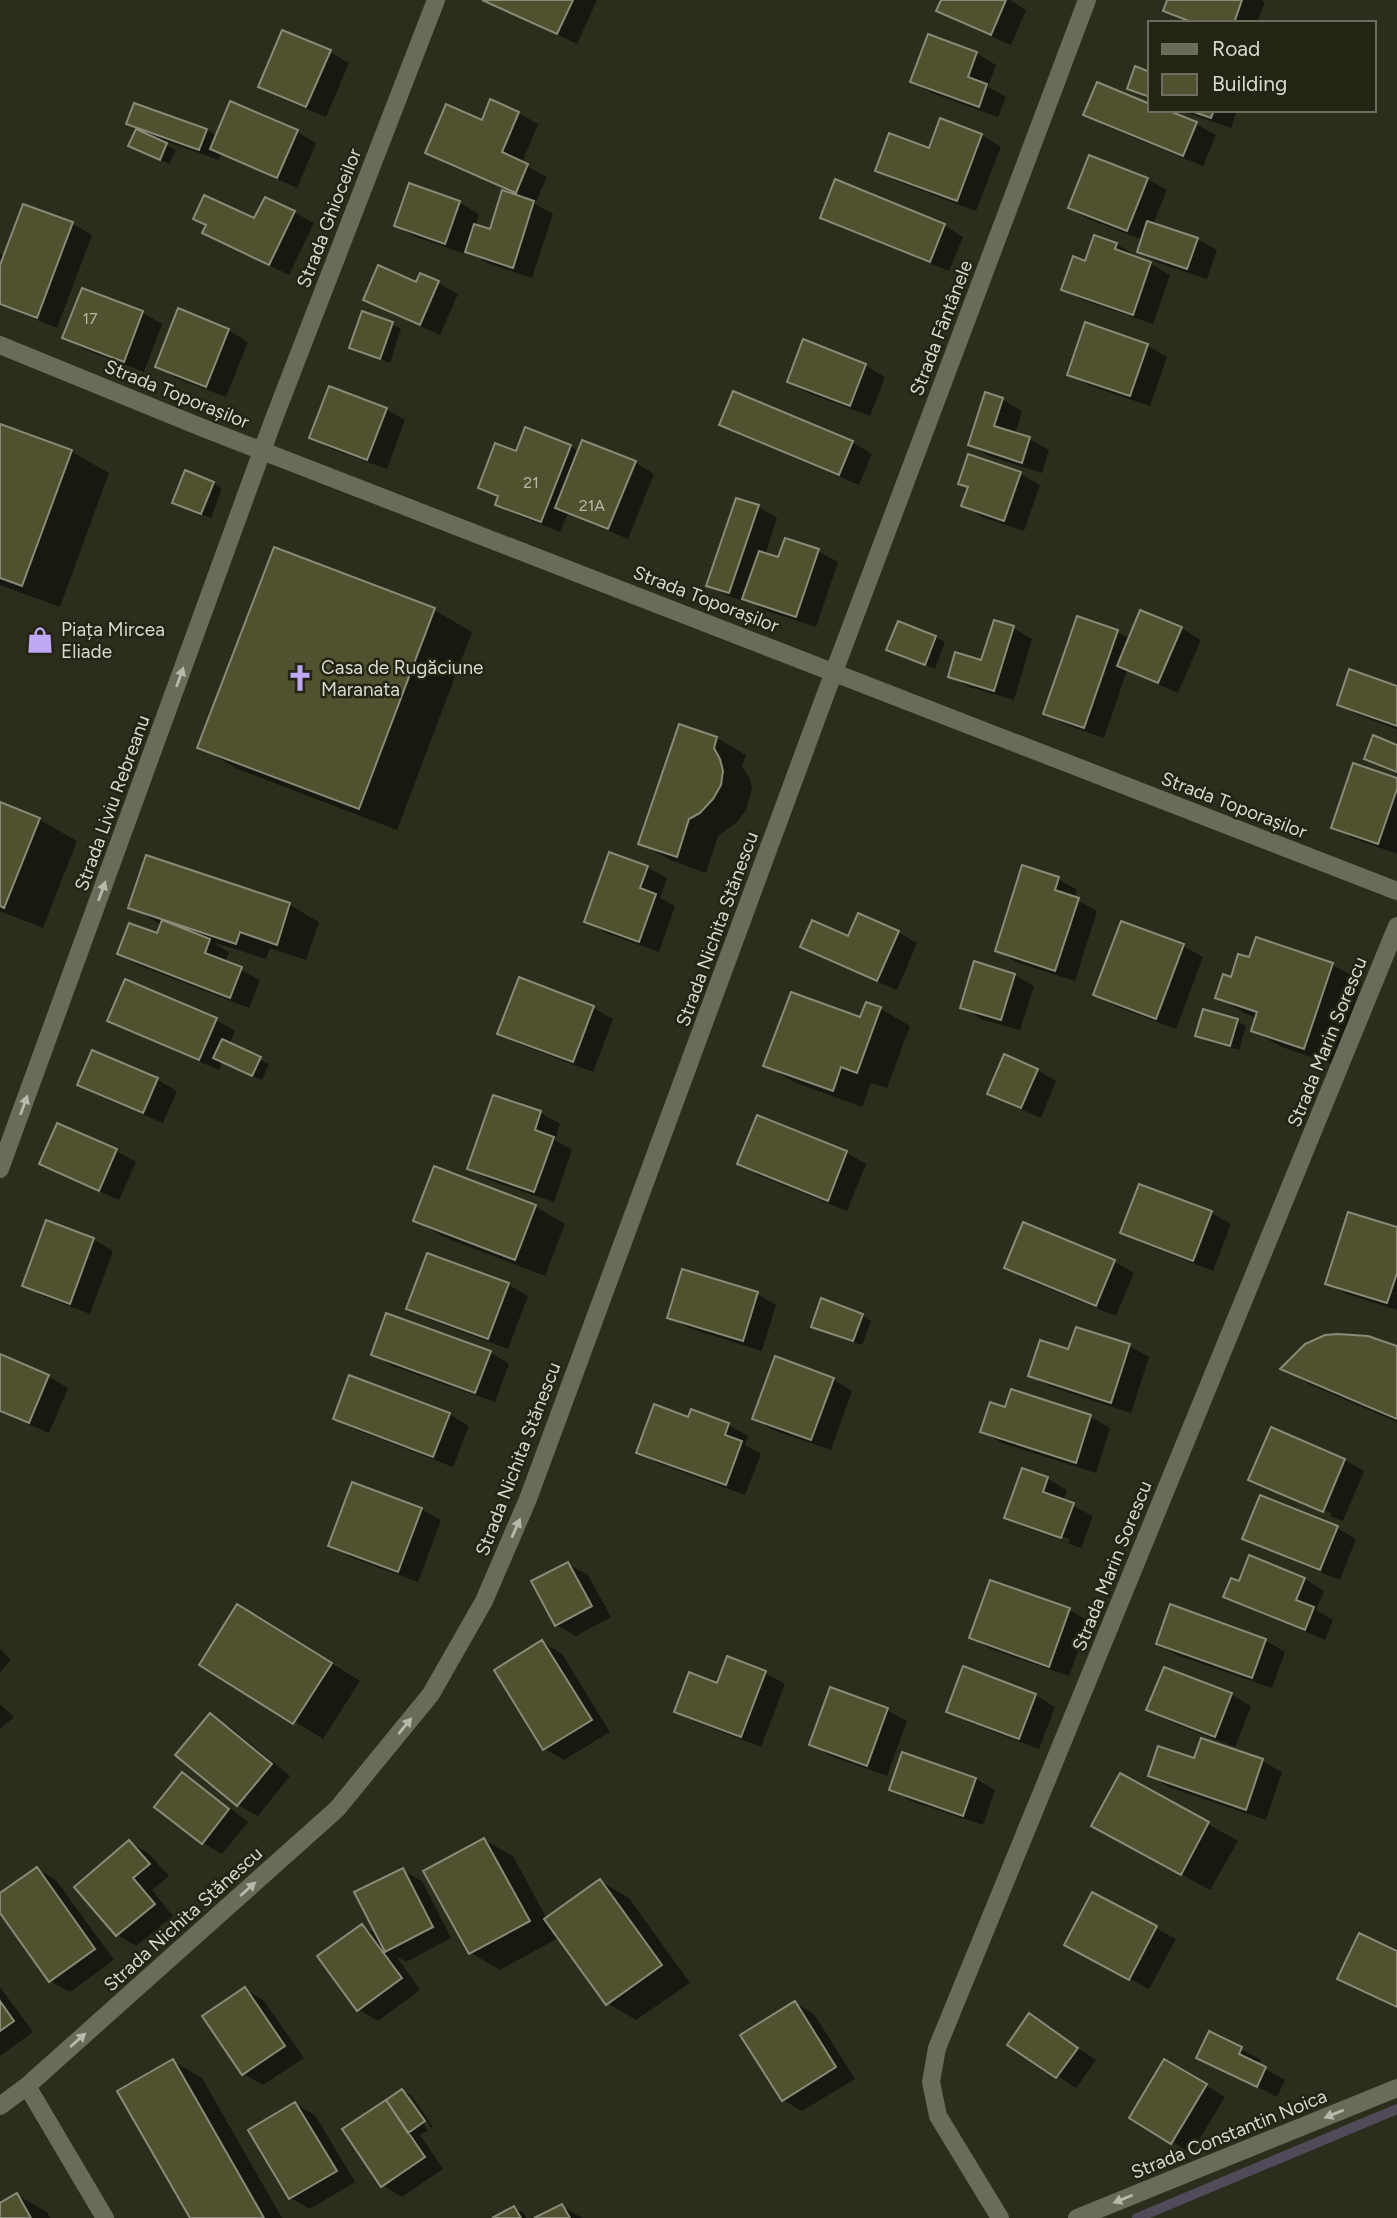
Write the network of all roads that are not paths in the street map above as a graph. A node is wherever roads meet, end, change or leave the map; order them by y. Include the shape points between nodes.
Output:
1 (436, 0) edge
2 (1087, 0) edge
3 (0, 345) edge
4 (262, 451) junction
5 (834, 672) junction
6 (1397, 891) edge
7 (1397, 926) edge
8 (0, 1169) edge
9 (27, 2086) junction
10 (1397, 2088) edge
11 (0, 2106) edge
12 (106, 2218) edge
13 (1000, 2218) edge
14 (1077, 2218) edge

1 - 4 street, Strada Ghioceilor
2 - 5 street, Strada Fântânele
3 - 4 street, Strada Toporașilor
4 - 5 street, Strada Toporașilor
8 -> 4 street, Strada Liviu Rebreanu
5 - 6 street, Strada Toporașilor
9 -> 5 street, Strada Nichita Stănescu via 337,1809 431,1694 484,1601 528,1499
7 - 13 street, Strada Marin Sorescu via 937,2048 931,2082 938,2116
9 - 11 street, Strada Nichita Stănescu
9 - 12 street
10 -> 14 street, Strada Constantin Noica

